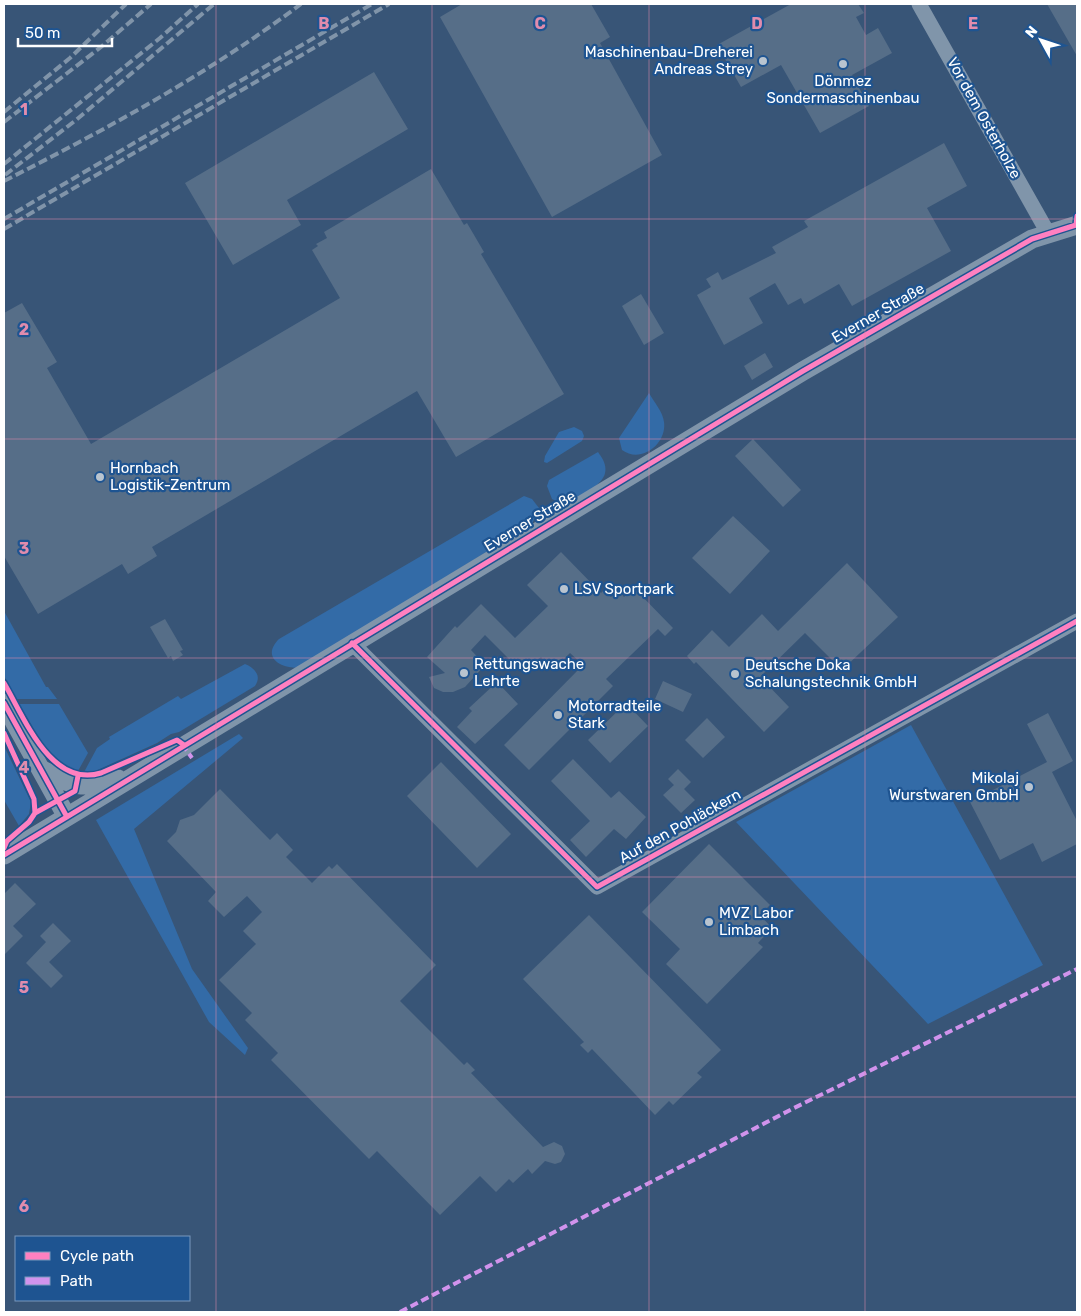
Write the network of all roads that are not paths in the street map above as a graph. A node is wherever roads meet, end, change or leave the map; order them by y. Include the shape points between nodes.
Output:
1 (919, 4) edge
2 (1077, 225) edge
3 (1048, 233) junction
4 (1077, 621) edge
5 (352, 643) junction
6 (4, 703) edge
7 (41, 769) junction
8 (137, 774) junction
9 (67, 817) junction
10 (4, 855) edge

1 - 3 street, Vor dem Osterholze
2 - 3 street, Everner Straße
3 - 5 street, Everner Straße via 1021,245 803,371
4 - 5 street, Auf den Pohläckern via 597,886
5 - 8 street, Everner Straße
6 - 7 street
7 - 8 street via 77,785 90,786
7 - 9 street
8 - 9 street, Everner Straße
9 - 10 street, Everner Straße

